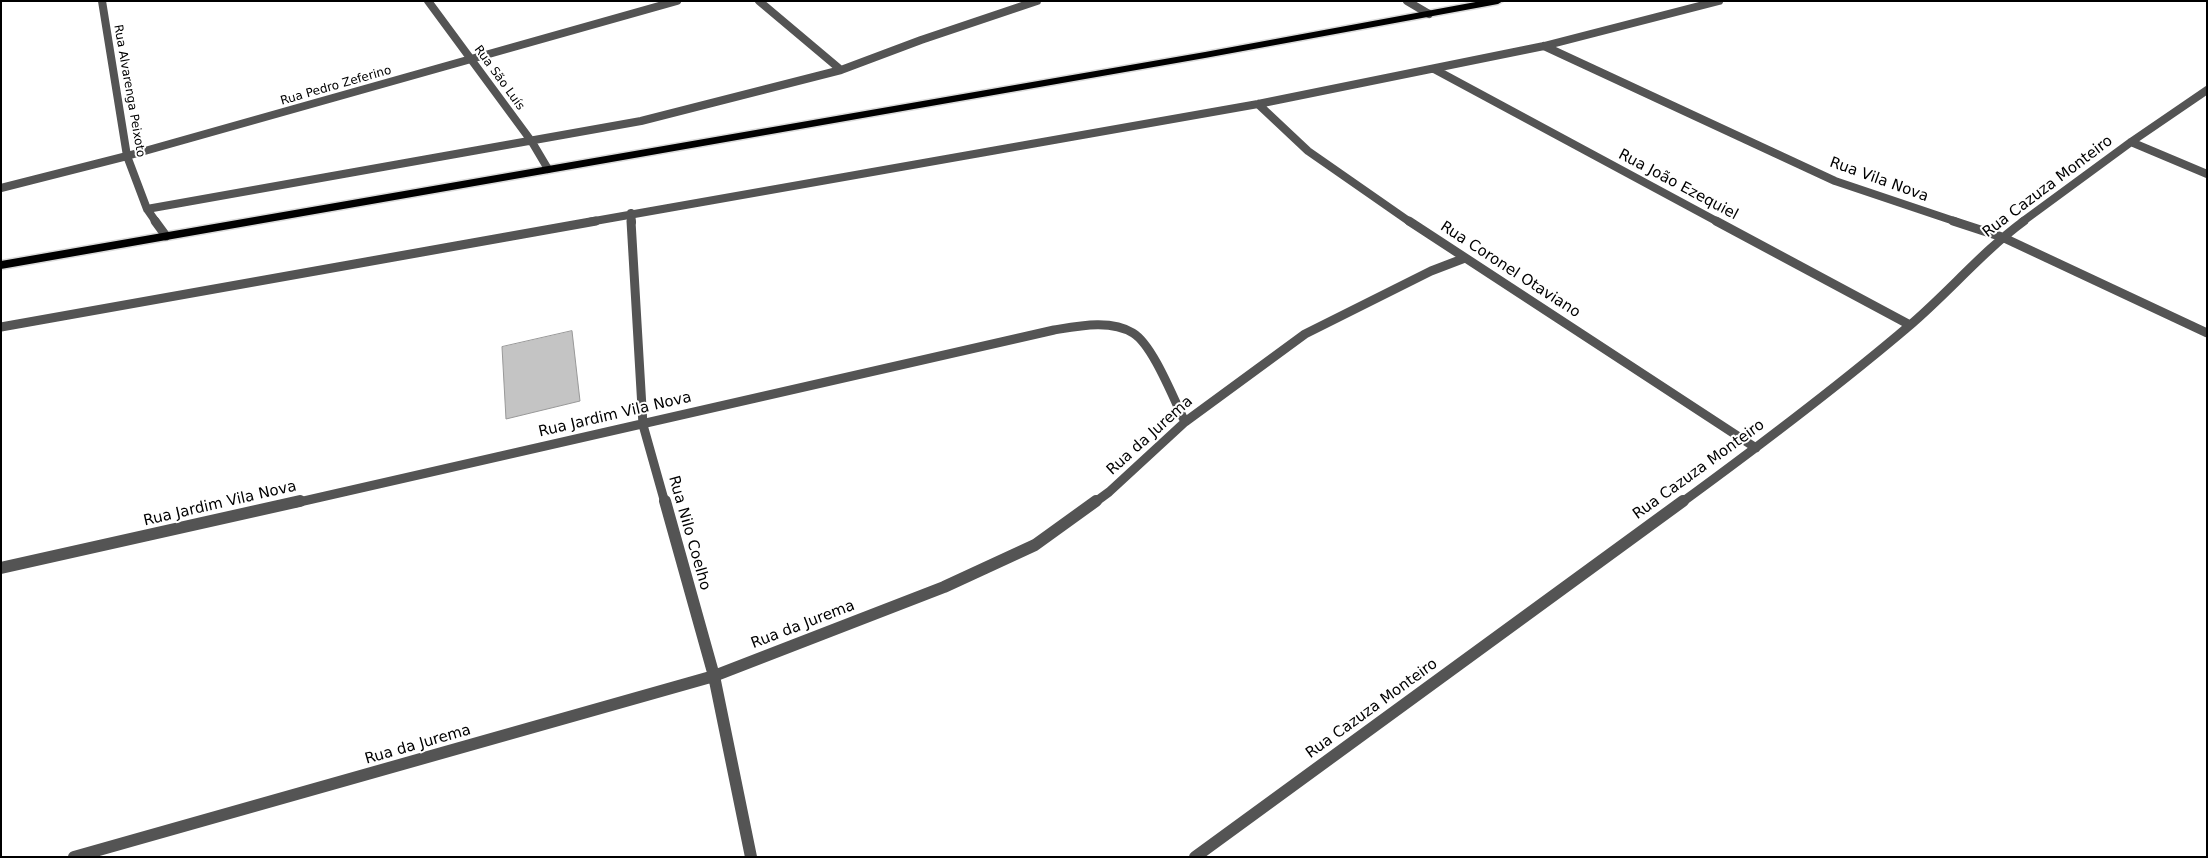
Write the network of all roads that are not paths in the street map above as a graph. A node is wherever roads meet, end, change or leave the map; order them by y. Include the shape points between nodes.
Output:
1 (102, 1) edge
2 (428, 1) edge
3 (677, 1) edge
4 (759, 1) edge
5 (1037, 1) edge
6 (1407, 1) edge
7 (1498, 1) edge
8 (1719, 1) edge
9 (1430, 14) junction
10 (1544, 46) junction
11 (472, 60) junction
12 (1434, 69) junction
13 (841, 70) junction
14 (2207, 90) edge
15 (1258, 104) junction
16 (532, 142) junction
17 (2131, 142) junction
18 (127, 156) junction
19 (548, 169) junction
20 (2207, 174) edge
21 (1, 188) edge
22 (147, 209) junction
23 (630, 213) junction
24 (166, 236) junction
25 (2002, 237) junction
26 (1465, 258) junction
27 (1, 265) edge
28 (1910, 325) junction
29 (1, 327) edge
30 (2207, 334) edge
31 (1185, 422) junction
32 (643, 425) junction
33 (1756, 448) junction
34 (1, 568) edge
35 (714, 676) junction
36 (74, 857) edge
37 (751, 857) edge
38 (1195, 857) edge

1 - 18 street, Rua Alvarenga Peixoto
2 - 11 street, Rua São Luís
3 - 11 street, Rua Pedro Zeferino
4 - 13 street
5 - 13 street
6 - 9 street
7 - 9 highway
8 - 10 street
9 - 19 highway
10 - 12 street
10 - 25 street, Rua Vila Nova via 1835,181
11 - 16 street, Rua São Luís
11 - 18 street, Rua Pedro Zeferino
12 - 15 street
12 - 28 street, Rua João Ezequiel
13 - 16 street via 641,121
14 - 17 street, Rua Cazuza Monteiro
15 - 23 street
15 - 26 street, Rua Coronel Otaviano via 1308,151
16 - 19 street, Rua São Luís
16 - 22 street
17 - 20 street
17 - 25 street, Rua Cazuza Monteiro
18 - 21 street, Rua Pedro Zeferino
18 - 22 street, Rua Alvarenga Peixoto
19 - 24 highway
22 - 24 street, Rua Alvarenga Peixoto
23 - 29 street
23 - 32 street, Rua Nilo Coelho
24 - 27 highway
25 - 28 street, Rua Cazuza Monteiro
25 - 30 street, Rua Vila Nova
26 - 31 street, Rua da Jurema via 1431,271 1305,334
26 - 33 street, Rua Coronel Otaviano
28 - 33 street, Rua Cazuza Monteiro
31 - 32 street, Rua Jardim Vila Nova via 1143,340 1126,329 1098,325 1054,330
31 - 35 street, Rua da Jurema via 1109,492 1035,546 944,587
32 - 34 street, Rua Jardim Vila Nova
32 - 35 street, Rua Nilo Coelho
33 - 38 street, Rua Cazuza Monteiro
35 - 36 street, Rua da Jurema
35 - 37 street, Rua Nilo Coelho

